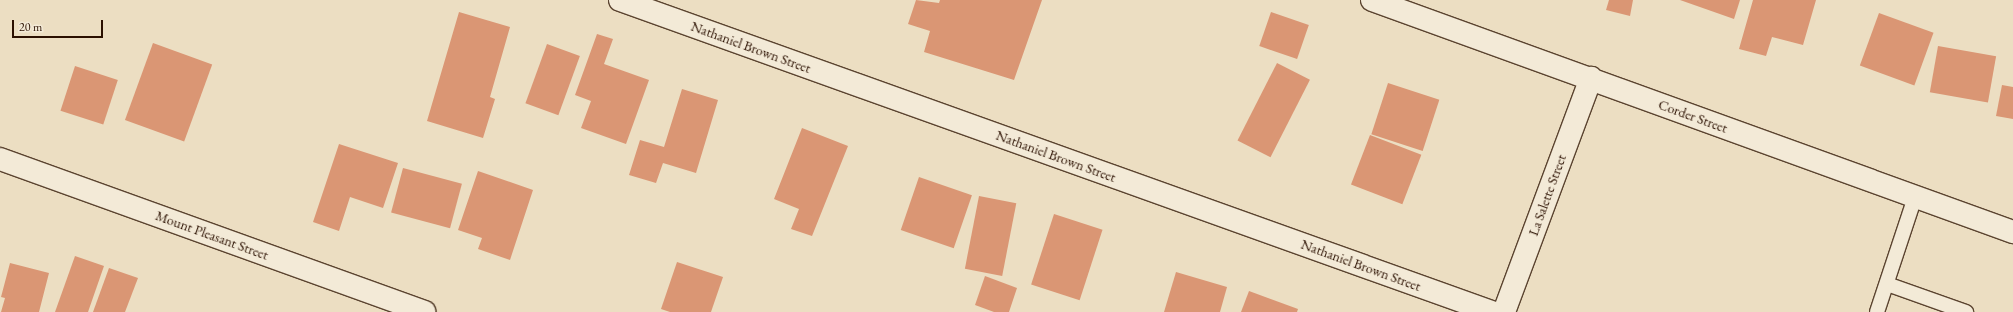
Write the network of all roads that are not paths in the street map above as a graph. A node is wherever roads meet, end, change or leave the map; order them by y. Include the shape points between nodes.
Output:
1 (620, 0) edge
2 (1372, 0) edge
3 (1591, 78) junction
4 (0, 159) edge
5 (1915, 197) junction
6 (2013, 232) edge
7 (1887, 284) junction
8 (424, 312) edge
9 (1492, 312) edge
10 (1504, 312) edge
11 (1877, 312) edge
12 (1966, 312) edge

1 - 9 street, Nathaniel Brown Street
2 - 3 street, Corder Street
3 - 5 street, Corder Street
3 - 10 street, La Salette Street
4 - 8 street, Mount Pleasant Street
5 - 6 street, Corder Street
5 - 7 lane
7 - 11 lane
7 - 12 lane

